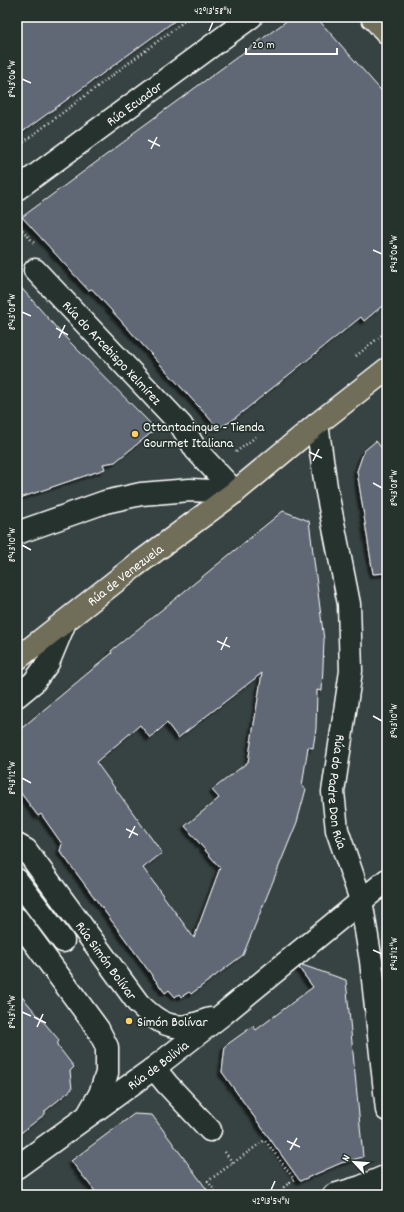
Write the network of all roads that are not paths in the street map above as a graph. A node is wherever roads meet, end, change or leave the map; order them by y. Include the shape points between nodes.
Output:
1 (251, 17) edge
2 (372, 17) edge
3 (387, 33) edge
4 (17, 189) edge
5 (35, 270) dead end
6 (387, 369) edge
7 (317, 424) junction
8 (235, 492) junction
9 (17, 533) edge
10 (64, 622) junction
11 (17, 659) edge
12 (17, 696) edge
13 (17, 845) edge
14 (17, 880) edge
15 (387, 880) edge
16 (361, 900) junction
17 (17, 919) edge
18 (63, 942) dead end
19 (222, 1015) junction
20 (154, 1068) junction
21 (387, 1110) edge
22 (87, 1116) junction
23 (210, 1130) dead end
24 (17, 1167) edge
25 (387, 1176) edge
26 (334, 1195) edge

1 - 4 street, Rúa Ecuador
2 - 3 main road
5 - 8 street, Rúa do Arcebispo Xelmírez via 181,425 196,450
6 - 7 main road, Rúa de Venezuela
7 - 8 main road, Rúa de Venezuela
7 - 16 street, Rúa do Padre Don Rúa via 326,487 349,604 351,671 333,792 337,830
8 - 9 street via 190,490 141,494 106,502
8 - 10 main road, Rúa de Venezuela
10 - 11 main road, Rúa de Venezuela
10 - 12 street via 48,663 34,682
13 - 19 street, Rúa Simón Bolívar via 26,850 138,1004 150,1015 166,1025 187,1026
14 - 18 street
15 - 16 street, Rúa de Bolivia
16 - 19 street, Rúa de Bolivia
16 - 21 street, Rúa do Padre Don Rúa via 371,961
17 - 22 street via 98,1029 107,1047 107,1073 100,1094
19 - 20 street, Rúa de Bolivia
20 - 22 street, Rúa de Bolivia
20 - 23 street
22 - 24 street, Rúa de Bolivia
25 - 26 street

